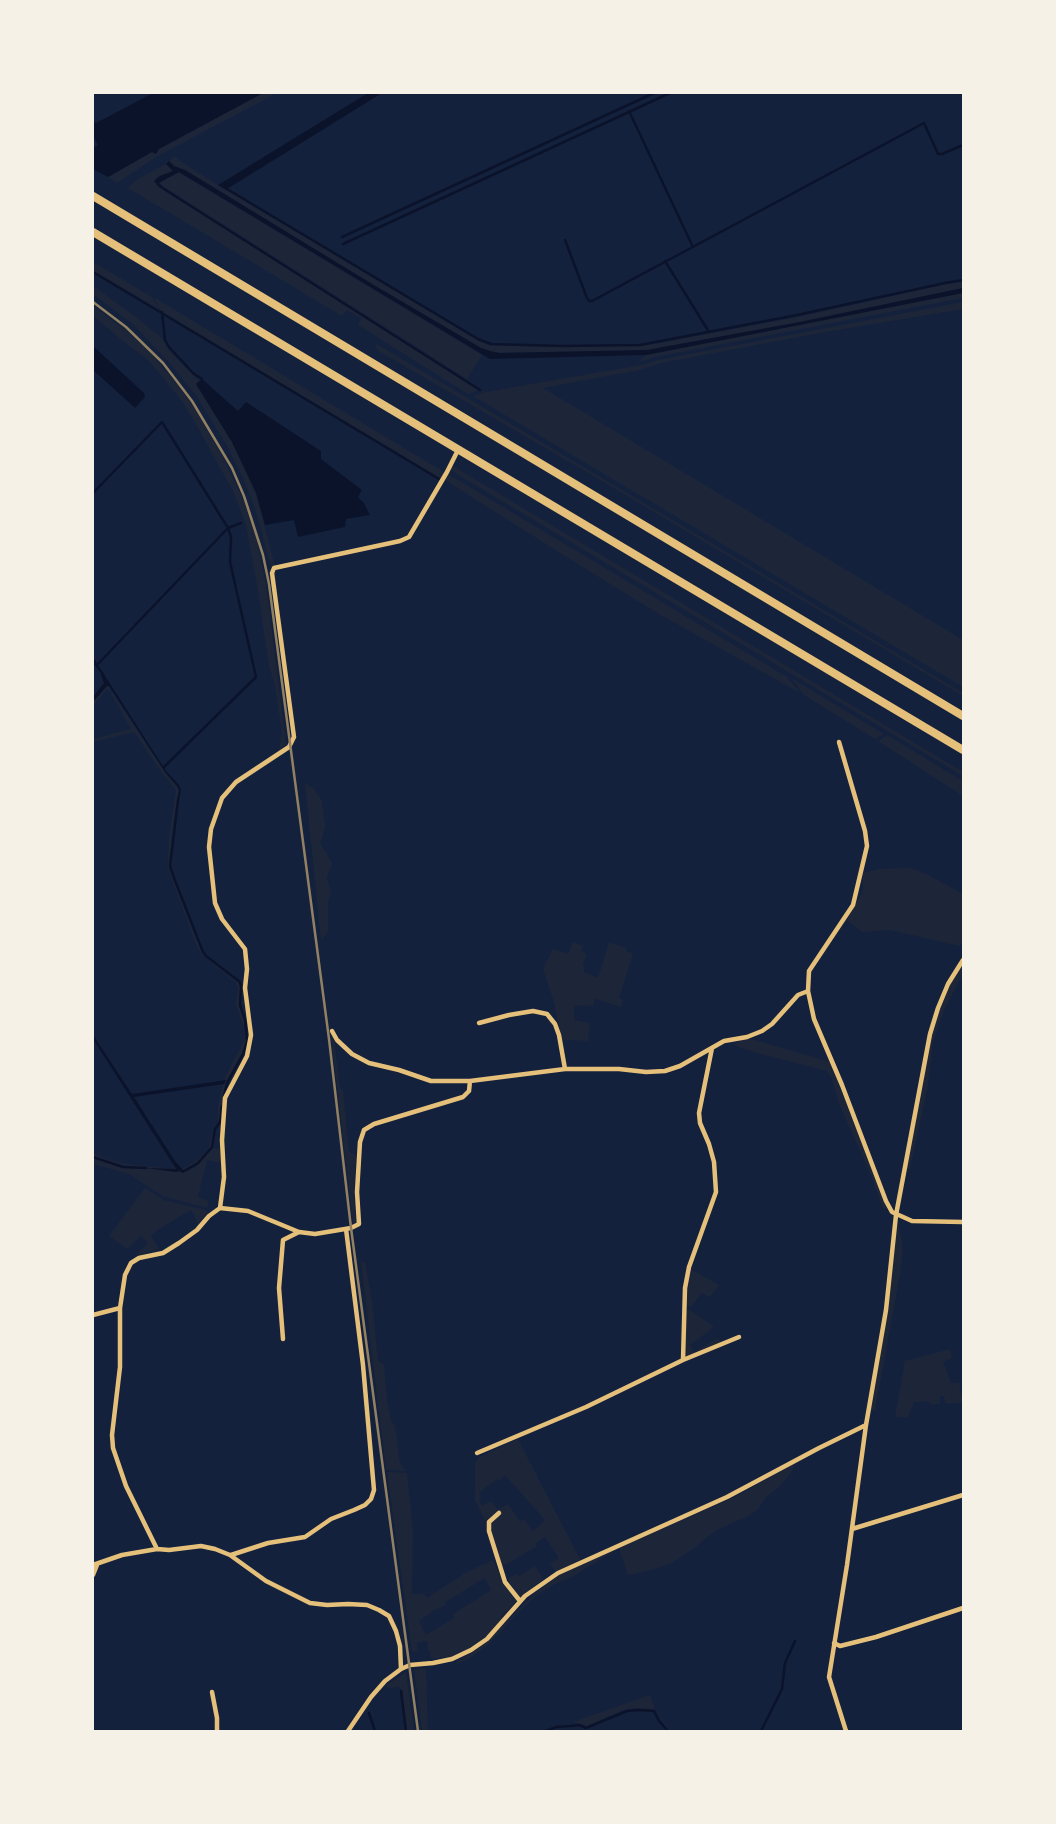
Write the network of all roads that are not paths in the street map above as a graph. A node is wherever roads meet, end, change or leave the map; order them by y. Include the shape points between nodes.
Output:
1 (93, 196) edge
2 (93, 232) edge
3 (458, 450) junction
4 (963, 716) edge
5 (839, 742) dead end
6 (963, 750) edge
7 (963, 960) edge
8 (808, 991) junction
9 (479, 1024) dead end
10 (332, 1031) dead end
11 (713, 1047) junction
12 (565, 1069) junction
13 (470, 1081) junction
14 (220, 1208) junction
15 (896, 1215) junction
16 (963, 1222) edge
17 (346, 1229) junction
18 (299, 1232) junction
19 (120, 1308) junction
20 (93, 1314) edge
21 (739, 1337) dead end
22 (283, 1339) dead end
23 (683, 1360) junction
24 (866, 1425) junction
25 (477, 1453) dead end
26 (963, 1494) edge
27 (499, 1513) dead end
28 (852, 1529) junction
29 (157, 1549) junction
30 (230, 1555) junction
31 (95, 1565) edge
32 (93, 1576) edge
33 (520, 1601) junction
34 (963, 1608) edge
35 (834, 1643) junction
36 (401, 1669) junction
37 (212, 1692) dead end
38 (217, 1731) edge
39 (348, 1731) edge
40 (846, 1731) edge

1 - 4 highway
2 - 3 highway
3 - 6 highway
3 - 14 street via 409,537 274,568 272,573 294,737 289,747 236,782 222,798 209,847 215,903 245,949 251,1035 247,1056 225,1098
5 - 8 street via 867,846 853,905 809,971
7 - 15 street via 948,984 930,1034
8 - 11 street via 798,995 762,1031
8 - 15 street via 814,1019 886,1201
9 - 12 street via 533,1011 547,1014 559,1035
10 - 13 street via 352,1054 369,1063 431,1081
11 - 12 street via 665,1071
11 - 23 street via 699,1113 713,1161 716,1192 689,1267
12 - 13 street
13 - 17 street via 463,1097 365,1130 358,1161 359,1224
14 - 18 street via 248,1211
14 - 19 street via 178,1244 131,1263
15 - 16 street via 912,1221
15 - 24 street via 886,1310
17 - 18 street
17 - 30 street via 363,1365 374,1490 371,1499 304,1537
18 - 22 street via 283,1240 279,1289
19 - 20 street
19 - 29 street via 113,1448
21 - 23 street
23 - 25 street
24 - 28 street
24 - 33 street via 727,1497 558,1573
26 - 28 street
27 - 33 street via 489,1522 489,1531 505,1582
28 - 35 street
29 - 30 street via 201,1546
29 - 31 street
30 - 36 street via 266,1581 310,1603 367,1605 388,1616 400,1646
31 - 32 street
33 - 36 street via 487,1639 471,1650 452,1660
34 - 35 street via 876,1637 840,1646
35 - 40 street via 829,1677
36 - 39 street via 371,1697
37 - 38 street

